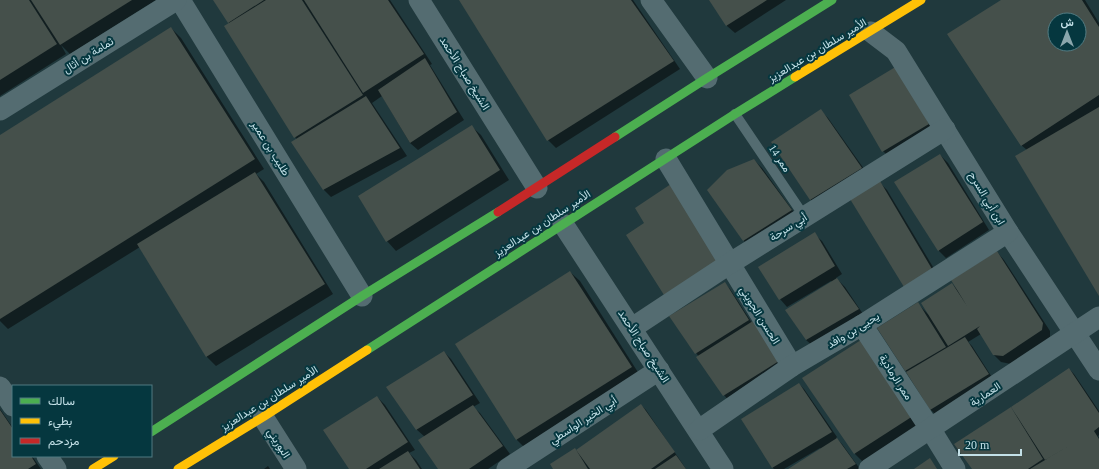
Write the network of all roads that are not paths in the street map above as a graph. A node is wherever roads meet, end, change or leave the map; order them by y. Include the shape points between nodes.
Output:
1 (176, 0) edge
2 (180, 0) edge
3 (419, 0) edge
4 (651, 0) edge
5 (832, 0) edge
6 (922, 0) edge
7 (871, 32) junction
8 (707, 78) junction
9 (0, 110) edge
10 (735, 114) junction
11 (946, 129) junction
12 (666, 159) junction
13 (537, 188) junction
14 (804, 216) junction
15 (563, 224) junction
16 (1008, 232) junction
17 (729, 264) junction
18 (362, 296) junction
19 (1099, 317) edge
20 (862, 325) junction
21 (632, 328) junction
22 (1075, 333) junction
23 (792, 366) junction
24 (659, 370) junction
25 (1099, 370) edge
26 (0, 387) edge
27 (12, 405) edge
28 (263, 416) junction
29 (699, 430) junction
30 (931, 430) junction
31 (152, 431) edge
32 (48, 457) edge
33 (112, 457) edge
34 (56, 469) edge
35 (93, 469) edge
36 (178, 469) edge
37 (296, 469) edge
38 (506, 469) edge
39 (723, 469) edge
40 (869, 469) edge
41 (955, 469) edge

1 - 9 street, ثمامة بن أثال
2 - 18 street, طليب بن عمير
3 - 13 street, الشيخ صباح الأحمد
4 - 8 street
5 - 8 street
6 - 7 street, الأمير سلطان بن عبدالعزيز
7 - 10 street, الأمير سلطان بن عبدالعزيز
7 - 11 street, ابن أبي السرح via 896,50
8 - 13 street
10 - 12 street, الأمير سلطان بن عبدالعزيز
10 - 14 lane, ممر 14
11 - 14 street, أبي سرحة
11 - 16 street, ابن أبي السرح
12 - 15 street, الأمير سلطان بن عبدالعزيز
12 - 17 street, الحسن الجويني
13 - 18 street
14 - 17 street, أبي سرحة
15 - 21 street, الشيخ صباح الأحمد
15 - 28 street, الأمير سلطان بن عبدالعزيز
16 - 20 street, يحيى بن وافد
16 - 22 street, ابن أبي السرح
17 - 21 street, أبي سرحة
17 - 23 street, الحسن الجويني
18 - 31 street
19 - 22 street, العمارية
20 - 23 street, يحيى بن وافد
20 - 30 street, ممر الرمادية
21 - 24 street, الشيخ صباح الأحمد
22 - 25 street, ابن أبي السرح
22 - 30 street, العمارية
23 - 29 street, يحيى بن وافد
24 - 29 street, الشيخ صباح الأحمد
24 - 38 street, أبي الخير الواسطي
26 - 27 street
28 - 36 street, الأمير سلطان بن عبدالعزيز
28 - 37 street, البوريني
29 - 39 street, الشيخ صباح الأحمد
30 - 40 street, العمارية
30 - 41 street, ممر الرمادية
32 - 34 street
33 - 35 street

